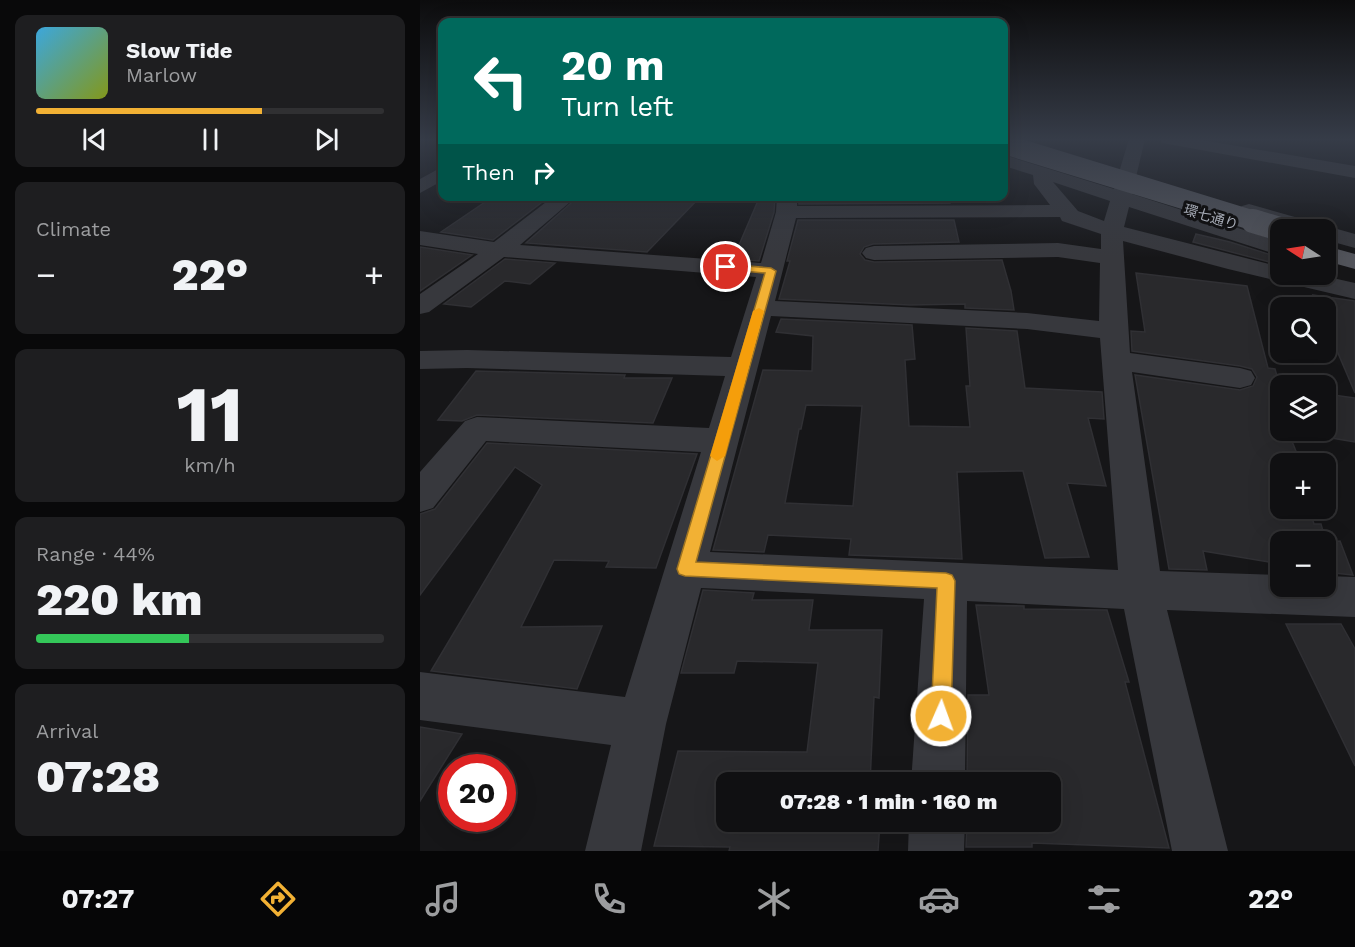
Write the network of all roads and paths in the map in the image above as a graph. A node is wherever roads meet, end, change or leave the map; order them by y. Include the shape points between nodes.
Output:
1 (433, 179) edge
2 (1040, 179) edge
3 (1060, 179) edge
4 (1083, 179) edge
5 (1089, 179) edge
6 (1117, 179) edge
7 (420, 187) edge
8 (1122, 200) edge
9 (561, 201) edge
10 (787, 204) edge
11 (1065, 211) junction
12 (1270, 223) edge
13 (1270, 226) edge
14 (1270, 236) edge
15 (1336, 236) edge
16 (420, 238) edge
17 (1355, 242) edge
18 (1270, 246) edge
19 (1336, 246) edge
20 (499, 250) junction
21 (1355, 252) edge
22 (874, 253) dead end
23 (1336, 256) edge
24 (1355, 262) edge
25 (1336, 267) edge
26 (771, 271) junction
27 (1355, 273) edge
28 (1355, 291) edge
29 (420, 306) edge
30 (760, 308) junction
31 (1114, 346) junction
32 (420, 360) edge
33 (743, 367) junction
34 (1240, 378) dead end
35 (722, 441) junction
36 (420, 497) edge
37 (685, 569) junction
38 (946, 581) junction
39 (1142, 590) junction
40 (1355, 597) edge
41 (420, 696) edge
42 (641, 724) junction
43 (938, 772) edge
44 (937, 832) edge
45 (613, 851) edge
46 (936, 851) edge
47 (1200, 851) edge

1 - 7 street
2 - 11 street
3 - 8 street
4 - 8 street
5 - 14 main road, 環七通り
6 - 13 main road, 環七通り, bridge
8 - 11 street via 1070,216
8 - 12 street
8 - 18 street
8 - 22 street via 1058,250
8 - 28 street via 1236,264
8 - 31 street
9 - 20 street
10 - 11 street
10 - 26 street
15 - 17 street
16 - 20 street
19 - 21 main road
20 - 26 street
20 - 29 street
23 - 24 main road
25 - 27 street
26 - 30 street
30 - 31 street via 1027,321
30 - 33 street
31 - 34 street
31 - 39 street
32 - 33 street via 467,358
33 - 35 street
35 - 36 street via 477,429
35 - 37 street
37 - 38 street
37 - 42 street
38 - 39 street
38 - 43 street
39 - 40 street
39 - 47 street
41 - 42 street
42 - 45 street
44 - 46 street

